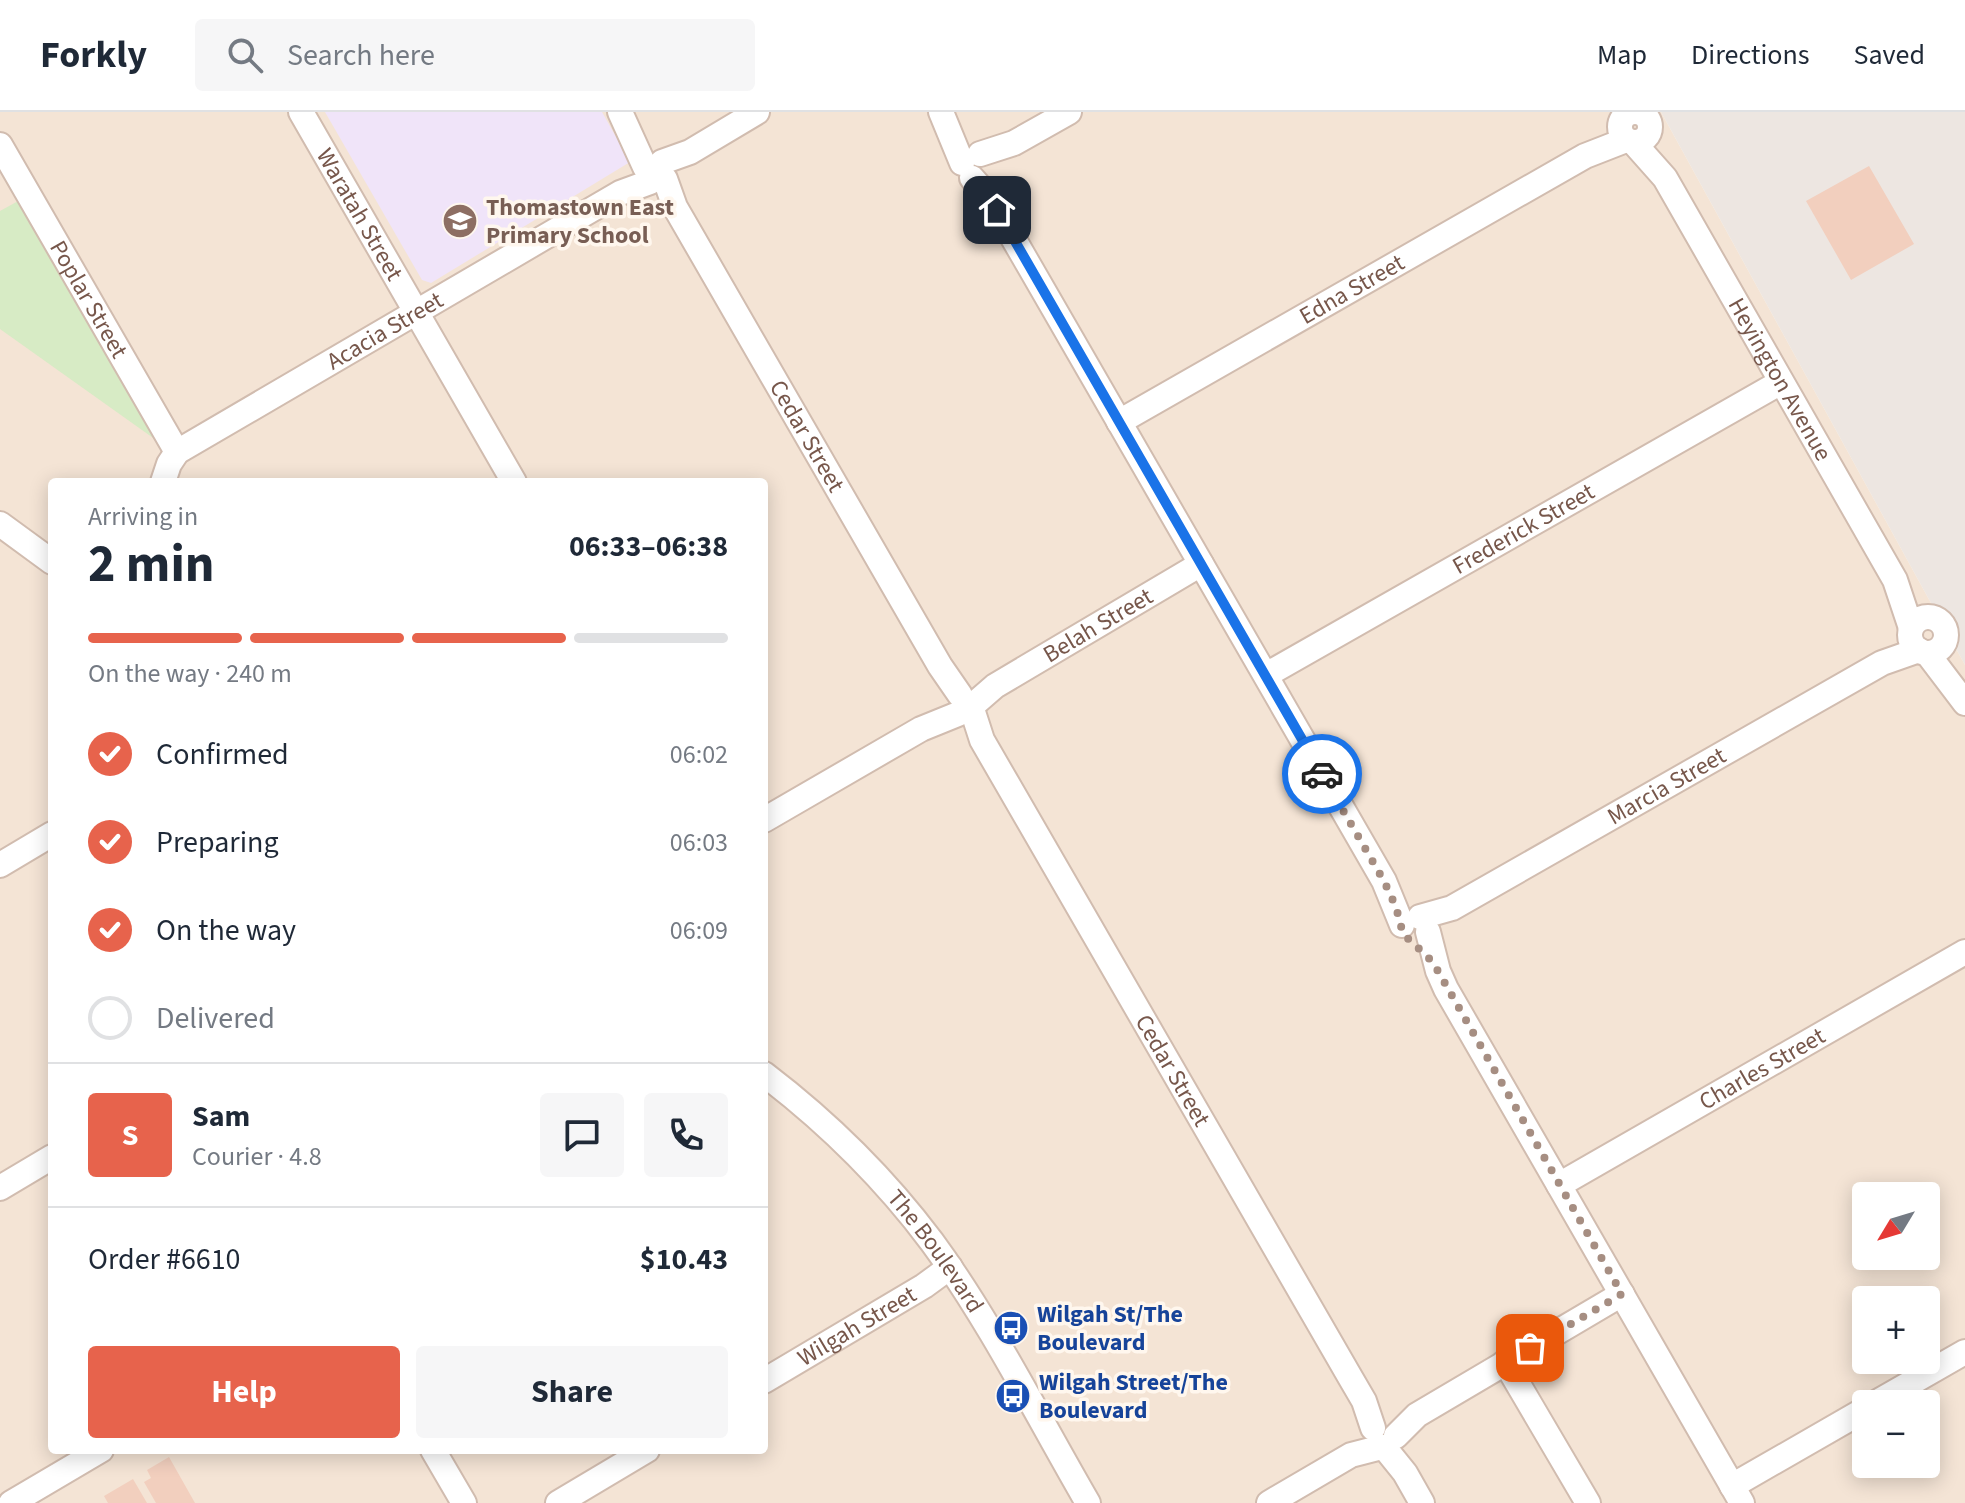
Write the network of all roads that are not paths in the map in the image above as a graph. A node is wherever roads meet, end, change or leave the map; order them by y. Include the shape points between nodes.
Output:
1 (301, 112) edge
2 (757, 112) edge
3 (941, 112) edge
4 (1069, 112) edge
5 (625, 120) edge
6 (1630, 125) edge
7 (0, 145) edge
8 (977, 164) junction
9 (655, 172) junction
10 (416, 312) junction
11 (1781, 382) junction
12 (1119, 422) junction
13 (177, 452) junction
14 (164, 478) edge
15 (512, 478) edge
16 (2, 529) edge
17 (48, 559) edge
18 (1201, 564) junction
19 (1924, 637) junction
20 (1266, 675) junction
21 (1963, 699) edge
22 (962, 705) junction
23 (768, 818) edge
24 (48, 836) edge
25 (0, 865) edge
26 (1418, 927) junction
27 (1965, 952) edge
28 (768, 1077) edge
29 (48, 1159) edge
30 (1559, 1185) junction
31 (0, 1188) edge
32 (950, 1267) junction
33 (1622, 1294) junction
34 (1965, 1352) edge
35 (1505, 1362) junction
36 (768, 1379) edge
37 (1898, 1390) edge
38 (1852, 1418) edge
39 (1384, 1435) junction
40 (94, 1454) edge
41 (435, 1454) edge
42 (640, 1454) edge
43 (1737, 1494) edge
44 (11, 1503) edge
45 (464, 1503) edge
46 (558, 1503) edge
47 (1088, 1503) edge
48 (1269, 1503) edge
49 (1422, 1503) edge
50 (1588, 1503) edge

1 - 10 street, Waratah Street
2 - 9 street, Acacia Street
3 - 8 street
4 - 8 street
5 - 9 street, Cedar Street
6 - 11 street, Heyington Avenue
6 - 12 street, Edna Street via 1585,156
7 - 13 street, Poplar Street
8 - 12 street via 1005,224
9 - 10 street, Acacia Street
9 - 22 street, Cedar Street
10 - 13 street, Acacia Street
10 - 15 street, Waratah Street
11 - 19 street, Heyington Avenue
11 - 20 street, Frederick Street
12 - 18 street
13 - 14 street
16 - 17 street
18 - 20 street
18 - 22 street, Belah Street
19 - 21 street, Heyington Avenue
19 - 26 street, Marcia Street
20 - 26 street via 1384,881
22 - 23 street, Belah Street
22 - 39 street, Cedar Street
24 - 25 street
26 - 30 street
27 - 30 street, Charles Street
28 - 32 street, The Boulevard via 854,1151
29 - 31 street
30 - 33 street
32 - 36 street, Wilgah Street
32 - 47 street, The Boulevard
33 - 35 street
33 - 43 street
34 - 37 street
35 - 39 street
35 - 50 street
38 - 43 street
39 - 48 street
39 - 49 street, Cedar Street
40 - 44 street
41 - 45 street
42 - 46 street

